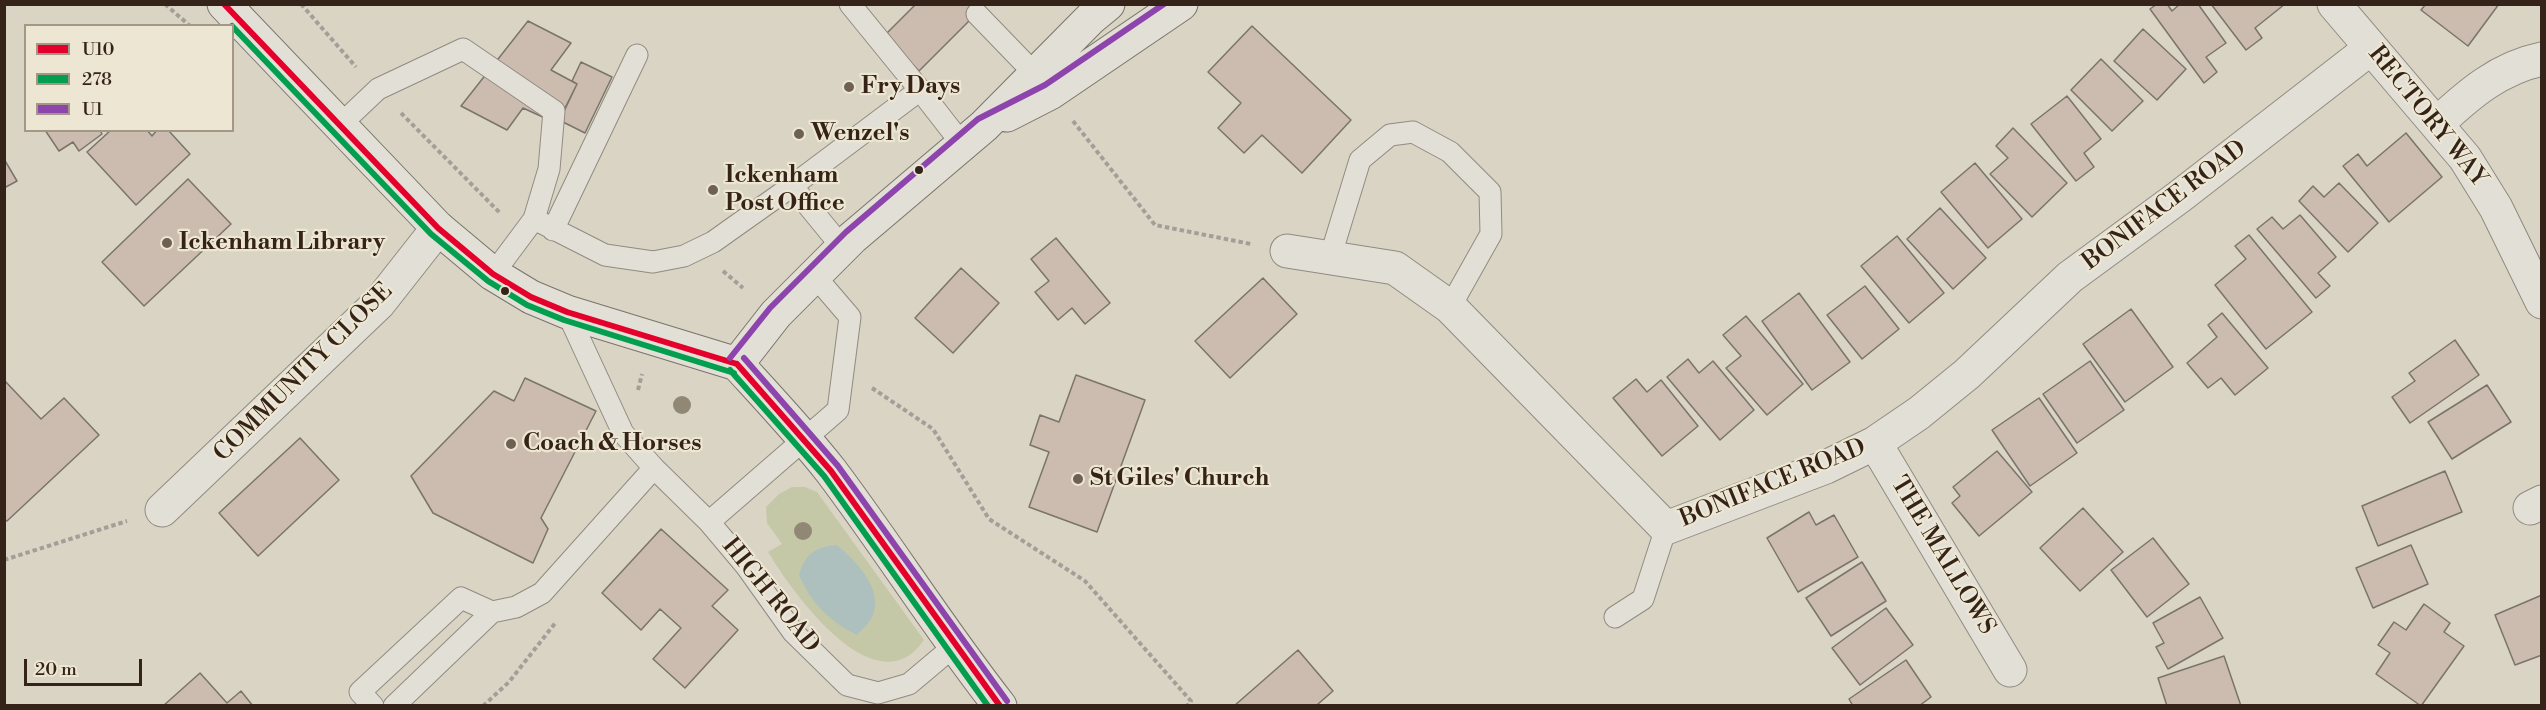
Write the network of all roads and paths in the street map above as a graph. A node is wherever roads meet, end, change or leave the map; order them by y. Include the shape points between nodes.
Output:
1 (165, 4) edge
2 (224, 4) edge
3 (850, 4) edge
4 (1108, 4) edge
5 (1181, 4) edge
6 (2334, 4) edge
7 (977, 14) dead end
8 (188, 24) edge
9 (2371, 48) junction
10 (637, 55) dead end
11 (2541, 59) edge
12 (1042, 83) junction
13 (920, 90) junction
14 (2438, 123) junction
15 (340, 125) junction
16 (973, 135) junction
17 (792, 186) junction
18 (534, 219) junction
19 (438, 228) junction
20 (553, 230) junction
21 (842, 247) junction
22 (1287, 251) joint
23 (1330, 258) junction
24 (493, 274) junction
25 (814, 275) junction
26 (2541, 302) edge
27 (1450, 307) junction
28 (567, 312) junction
29 (737, 364) junction
30 (844, 369) junction
31 (643, 370) dead end
32 (636, 398) dead end
33 (806, 439) junction
34 (1875, 443) junction
35 (654, 468) junction
36 (162, 510) joint
37 (709, 522) junction
38 (1666, 528) junction
39 (4, 560) edge
40 (543, 593) junction
41 (492, 612) junction
42 (1615, 617) dead end
43 (953, 647) junction
44 (2010, 670) dead end
45 (373, 705) edge
46 (394, 705) edge
47 (483, 705) edge
48 (1000, 705) edge
49 (1186, 705) edge

1 - 8 path
2 - 15 street
3 - 13 lane
4 - 12 street via 1091,18
5 - 12 street
6 - 9 street, RECTORY WAY
7 - 12 lane
9 - 14 street, RECTORY WAY
9 - 34 street, BONIFACE ROAD via 2070,277 1967,374
10 - 20 lane
11 - 14 street via 2497,75
12 - 16 street
12 - 22 path via 1155,225
13 - 16 lane
13 - 17 lane
14 - 26 street, RECTORY WAY via 2484,184
15 - 18 lane via 378,89 463,49 554,111 549,169
15 - 19 street
16 - 21 street
17 - 20 lane via 712,242 684,256 652,262 605,255
17 - 21 lane
18 - 20 lane
18 - 24 lane
19 - 24 street
19 - 36 street, COMMUNITY CLOSE via 379,303
21 - 25 street
22 - 23 street, BONIFACE ROAD
23 - 27 street, BONIFACE ROAD via 1395,268
23 - 27 lane via 1360,160 1390,135 1413,132 1450,152 1490,192 1491,234
24 - 28 street via 531,297
25 - 29 street via 776,314
25 - 30 lane, HIGH ROAD via 850,317
27 - 38 street, BONIFACE ROAD
28 - 29 street
28 - 35 lane, HIGH ROAD via 623,433
29 - 33 street
30 - 33 lane, HIGH ROAD via 838,410
30 - 49 path via 933,429 989,519 1084,581 1191,701
31 - 32 path
33 - 37 lane, HIGH ROAD
33 - 43 street
34 - 38 street, BONIFACE ROAD via 1826,467
34 - 44 street, THE MALLOWS
35 - 37 lane, HIGH ROAD
35 - 40 lane
36 - 39 path
37 - 43 lane, HIGH ROAD via 793,632 847,685 878,693 909,684
38 - 42 lane via 1643,599
40 - 41 lane via 516,607
40 - 47 path via 558,621 509,682
41 - 45 lane via 461,598 360,692
41 - 46 lane
43 - 48 street

